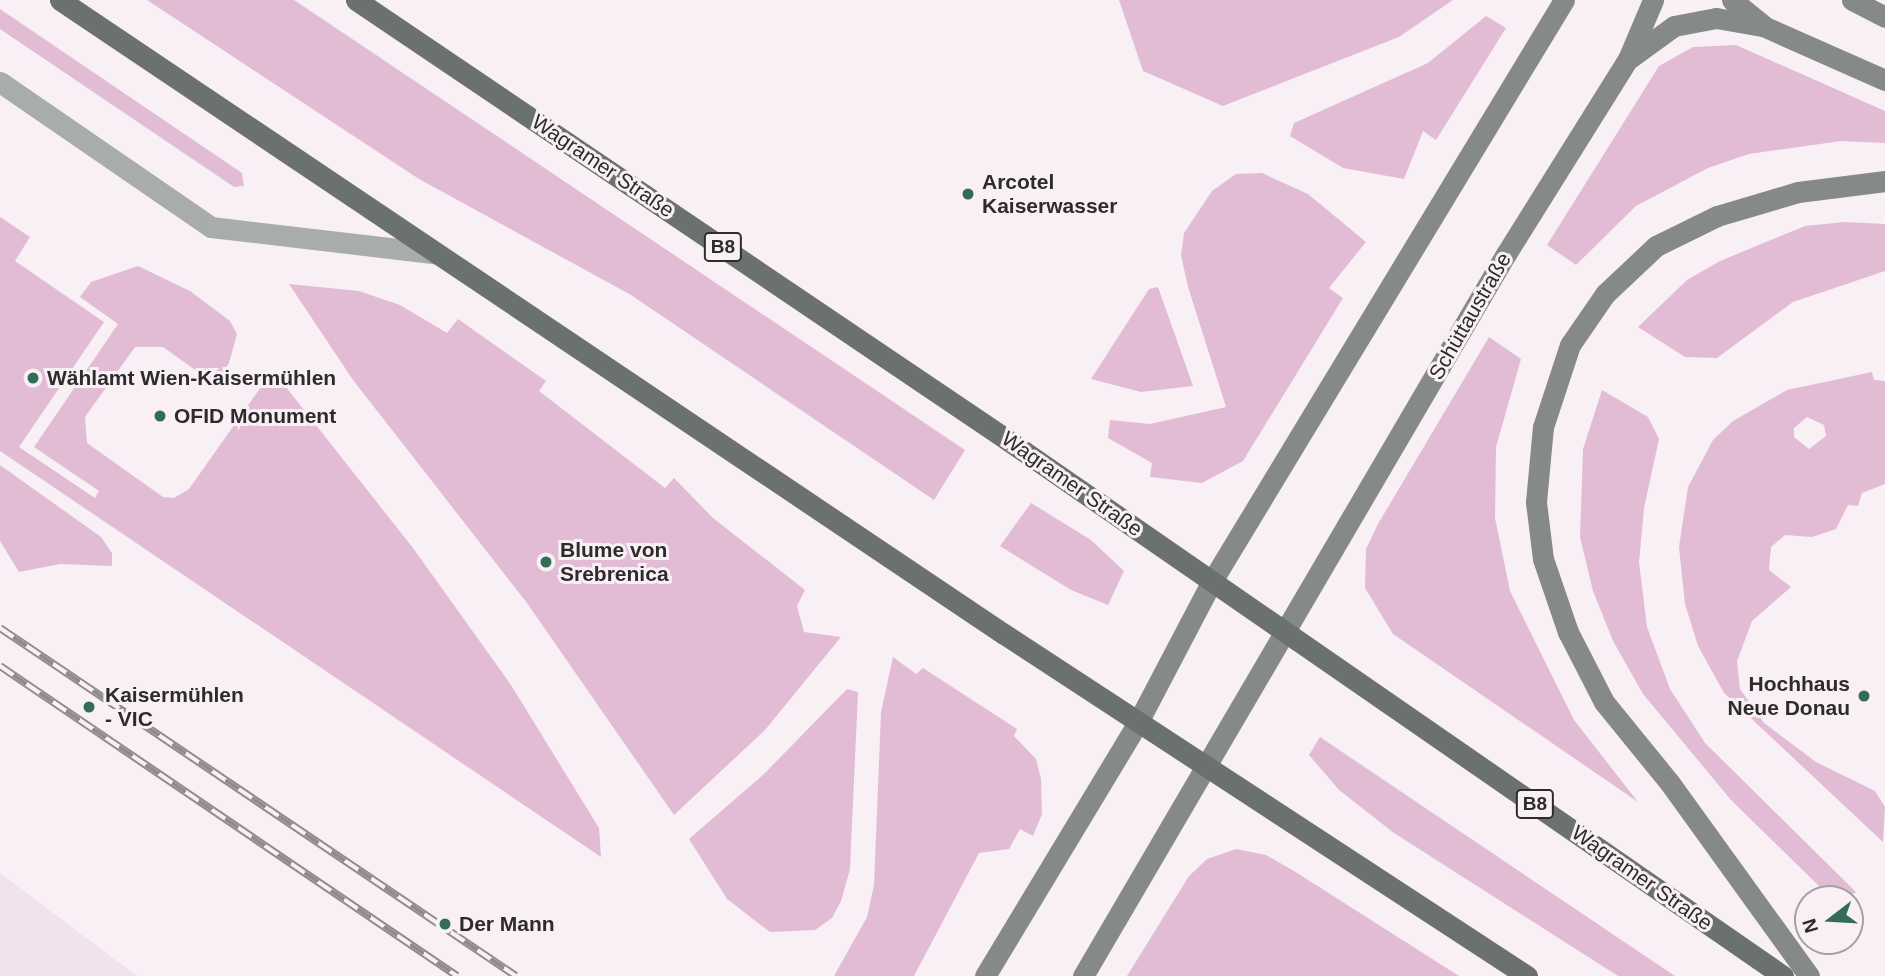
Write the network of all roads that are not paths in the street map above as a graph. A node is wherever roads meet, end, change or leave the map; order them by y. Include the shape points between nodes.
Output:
1 (60, 0) edge
2 (356, 0) edge
3 (1579, 0) edge
4 (1653, 0) edge
5 (1732, 0) edge
6 (1852, 0) edge
7 (1559, 8) edge
8 (1885, 17) edge
9 (1763, 26) junction
10 (1628, 59) junction
11 (1885, 80) edge
12 (0, 82) edge
13 (1885, 181) edge
14 (434, 253) junction
15 (1212, 581) junction
16 (1287, 632) junction
17 (1138, 722) junction
18 (1206, 767) junction
19 (985, 976) edge
20 (1083, 976) edge
21 (1527, 976) edge
22 (1783, 976) edge
23 (1809, 976) edge

1 - 14 main road
2 - 15 main road, Wagramer Straße / B8
3 - 7 main road
4 - 10 main road, Schüttaustraße
5 - 9 main road
6 - 8 main road
7 - 15 main road
9 - 10 main road via 1716,18 1674,26
9 - 11 main road
10 - 16 main road, Schüttaustraße via 1506,254
12 - 14 lane via 211,227
13 - 23 main road via 1798,192 1717,216 1657,246 1605,293 1570,345 1543,427 1536,502 1541,548 1568,632 1604,702
14 - 17 main road
15 - 16 main road, Wagramer Straße / B8
15 - 17 main road
16 - 18 main road, Schüttaustraße
16 - 22 main road, Wagramer Straße / B8
17 - 18 main road
17 - 19 main road
18 - 20 main road, Schüttaustraße
18 - 21 main road

